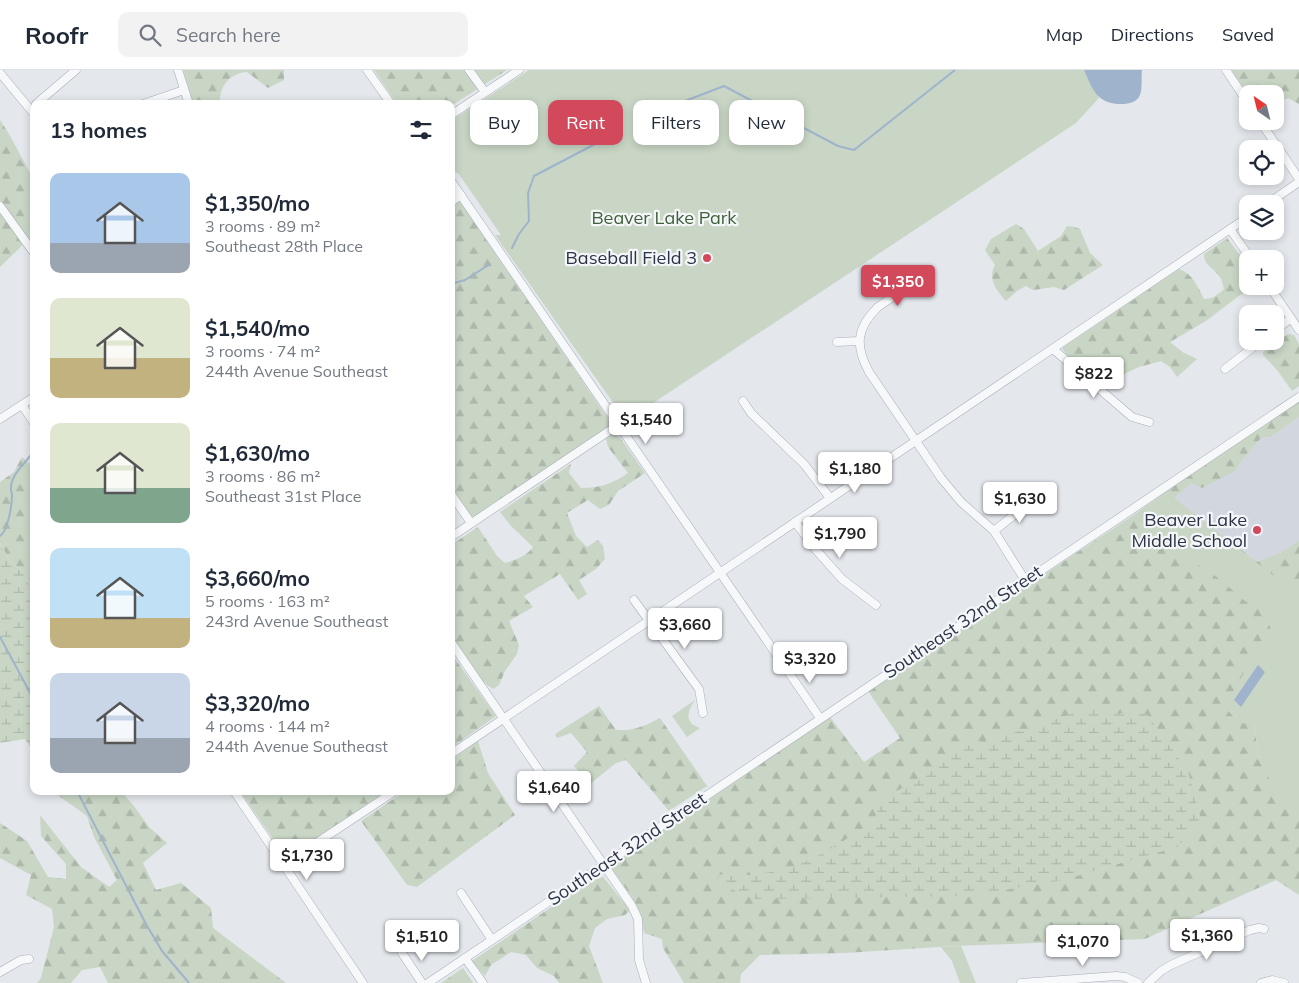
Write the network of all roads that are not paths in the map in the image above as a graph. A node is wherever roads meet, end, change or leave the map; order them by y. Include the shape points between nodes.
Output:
1 (76, 70) edge
2 (178, 70) edge
3 (367, 70) edge
4 (469, 70) edge
5 (519, 70) edge
6 (1226, 70) edge
7 (0, 73) edge
8 (184, 90) junction
9 (1239, 90) edge
10 (485, 92) junction
11 (42, 100) edge
12 (155, 100) edge
13 (188, 100) edge
14 (388, 100) edge
15 (30, 105) edge
16 (455, 112) edge
17 (1266, 130) edge
18 (1299, 180) edge
19 (455, 187) edge
20 (1279, 195) edge
21 (461, 196) junction
22 (455, 200) edge
23 (0, 206) edge
24 (1239, 222) edge
25 (1230, 228) junction
26 (30, 247) edge
27 (1244, 250) edge
28 (930, 271) dead end
29 (1275, 295) edge
30 (1291, 318) junction
31 (1284, 324) edge
32 (1299, 330) edge
33 (860, 340) junction
34 (837, 342) dead end
35 (1053, 348) junction
36 (1249, 350) edge
37 (1225, 369) dead end
38 (1299, 397) edge
39 (30, 400) edge
40 (743, 401) dead end
41 (22, 405) junction
42 (30, 417) edge
43 (0, 419) edge
44 (1149, 422) dead end
45 (618, 425) junction
46 (916, 440) junction
47 (830, 498) junction
48 (455, 500) edge
49 (1034, 500) dead end
50 (794, 522) junction
51 (470, 523) junction
52 (994, 531) junction
53 (455, 535) edge
54 (720, 572) junction
55 (1025, 580) junction
56 (634, 600) dead end
57 (876, 605) dead end
58 (648, 621) junction
59 (455, 648) edge
60 (703, 714) dead end
61 (820, 718) junction
62 (503, 720) junction
63 (455, 751) edge
64 (237, 795) edge
65 (389, 795) edge
66 (283, 865) junction
67 (603, 865) junction
68 (461, 892) dead end
69 (1264, 930) dead end
70 (492, 940) junction
71 (402, 954) dead end
72 (465, 958) junction
73 (29, 959) dead end
74 (0, 972) edge
75 (363, 983) edge
76 (422, 983) edge
77 (428, 983) edge
78 (483, 983) edge
79 (646, 983) edge
80 (1021, 983) edge
81 (1138, 983) edge
82 (1148, 983) edge
83 (1261, 983) edge
84 (1284, 983) edge

1 - 11 street
2 - 8 street
3 - 14 street
4 - 10 street
5 - 10 street
6 - 9 street
7 - 15 street
8 - 12 street
8 - 13 street
10 - 16 street
17 - 18 street
18 - 20 street
19 - 21 street
21 - 22 street
21 - 45 street
23 - 26 street
24 - 25 street
25 - 27 street
25 - 35 street
28 - 33 street via 874,310 866,320
29 - 30 street
30 - 31 street
30 - 32 street
33 - 34 street
33 - 46 street via 860,354 869,372
35 - 44 street via 1132,417
35 - 46 street
36 - 37 street
38 - 55 street, Southeast 32nd Street
39 - 41 street
40 - 47 street via 751,413 804,464
41 - 42 street
41 - 43 street
45 - 51 street
45 - 54 street
46 - 47 street
46 - 52 street via 952,492
47 - 50 street
48 - 51 street
49 - 52 street
50 - 54 street
50 - 57 street via 842,579
51 - 53 street
52 - 55 street
54 - 58 street
54 - 61 street
55 - 61 street, Southeast 32nd Street
56 - 58 street
58 - 60 street via 698,689
58 - 62 street
59 - 62 street
61 - 67 street, Southeast 32nd Street
62 - 63 street
62 - 67 street
64 - 66 street
65 - 66 street
66 - 75 street
67 - 70 street, Southeast 32nd Street
67 - 79 street via 638,919 639,960
68 - 70 street
69 - 82 street via 1250,930 1171,965
70 - 72 street, Southeast 32nd Street
71 - 76 street
72 - 77 street, Southeast 32nd Street
72 - 78 street
73 - 74 street
80 - 81 street via 1116,976
83 - 84 street via 1272,980

